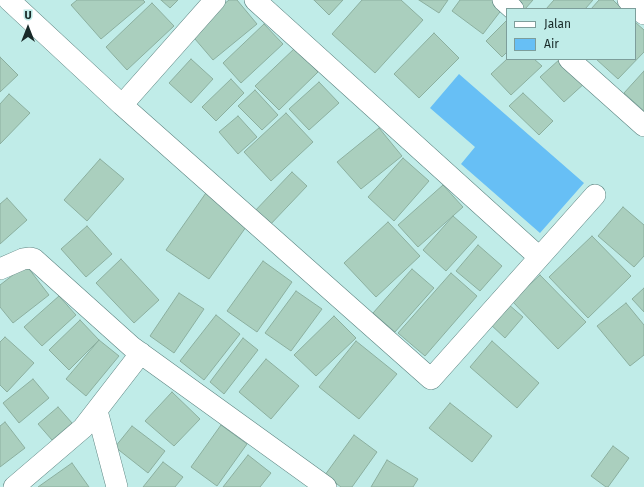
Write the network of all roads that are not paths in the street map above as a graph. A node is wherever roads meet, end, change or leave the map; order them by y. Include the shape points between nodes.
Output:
1 (9, 0) edge
2 (215, 0) edge
3 (255, 0) edge
4 (503, 0) edge
5 (628, 0) edge
6 (513, 8) edge
7 (644, 14) edge
8 (571, 60) edge
9 (122, 105) junction
10 (644, 126) edge
11 (595, 195) dead end
12 (539, 257) junction
13 (0, 269) edge
14 (141, 353) junction
15 (97, 411) junction
16 (14, 487) edge
17 (117, 487) edge
18 (326, 487) edge

1 - 9 street
2 - 9 street
3 - 12 street
4 - 6 street
5 - 7 street
8 - 10 street
9 - 12 street via 431,379
11 - 12 street
13 - 14 street via 23,258 34,259
14 - 15 street
14 - 18 street
15 - 16 street via 83,428
15 - 17 street

